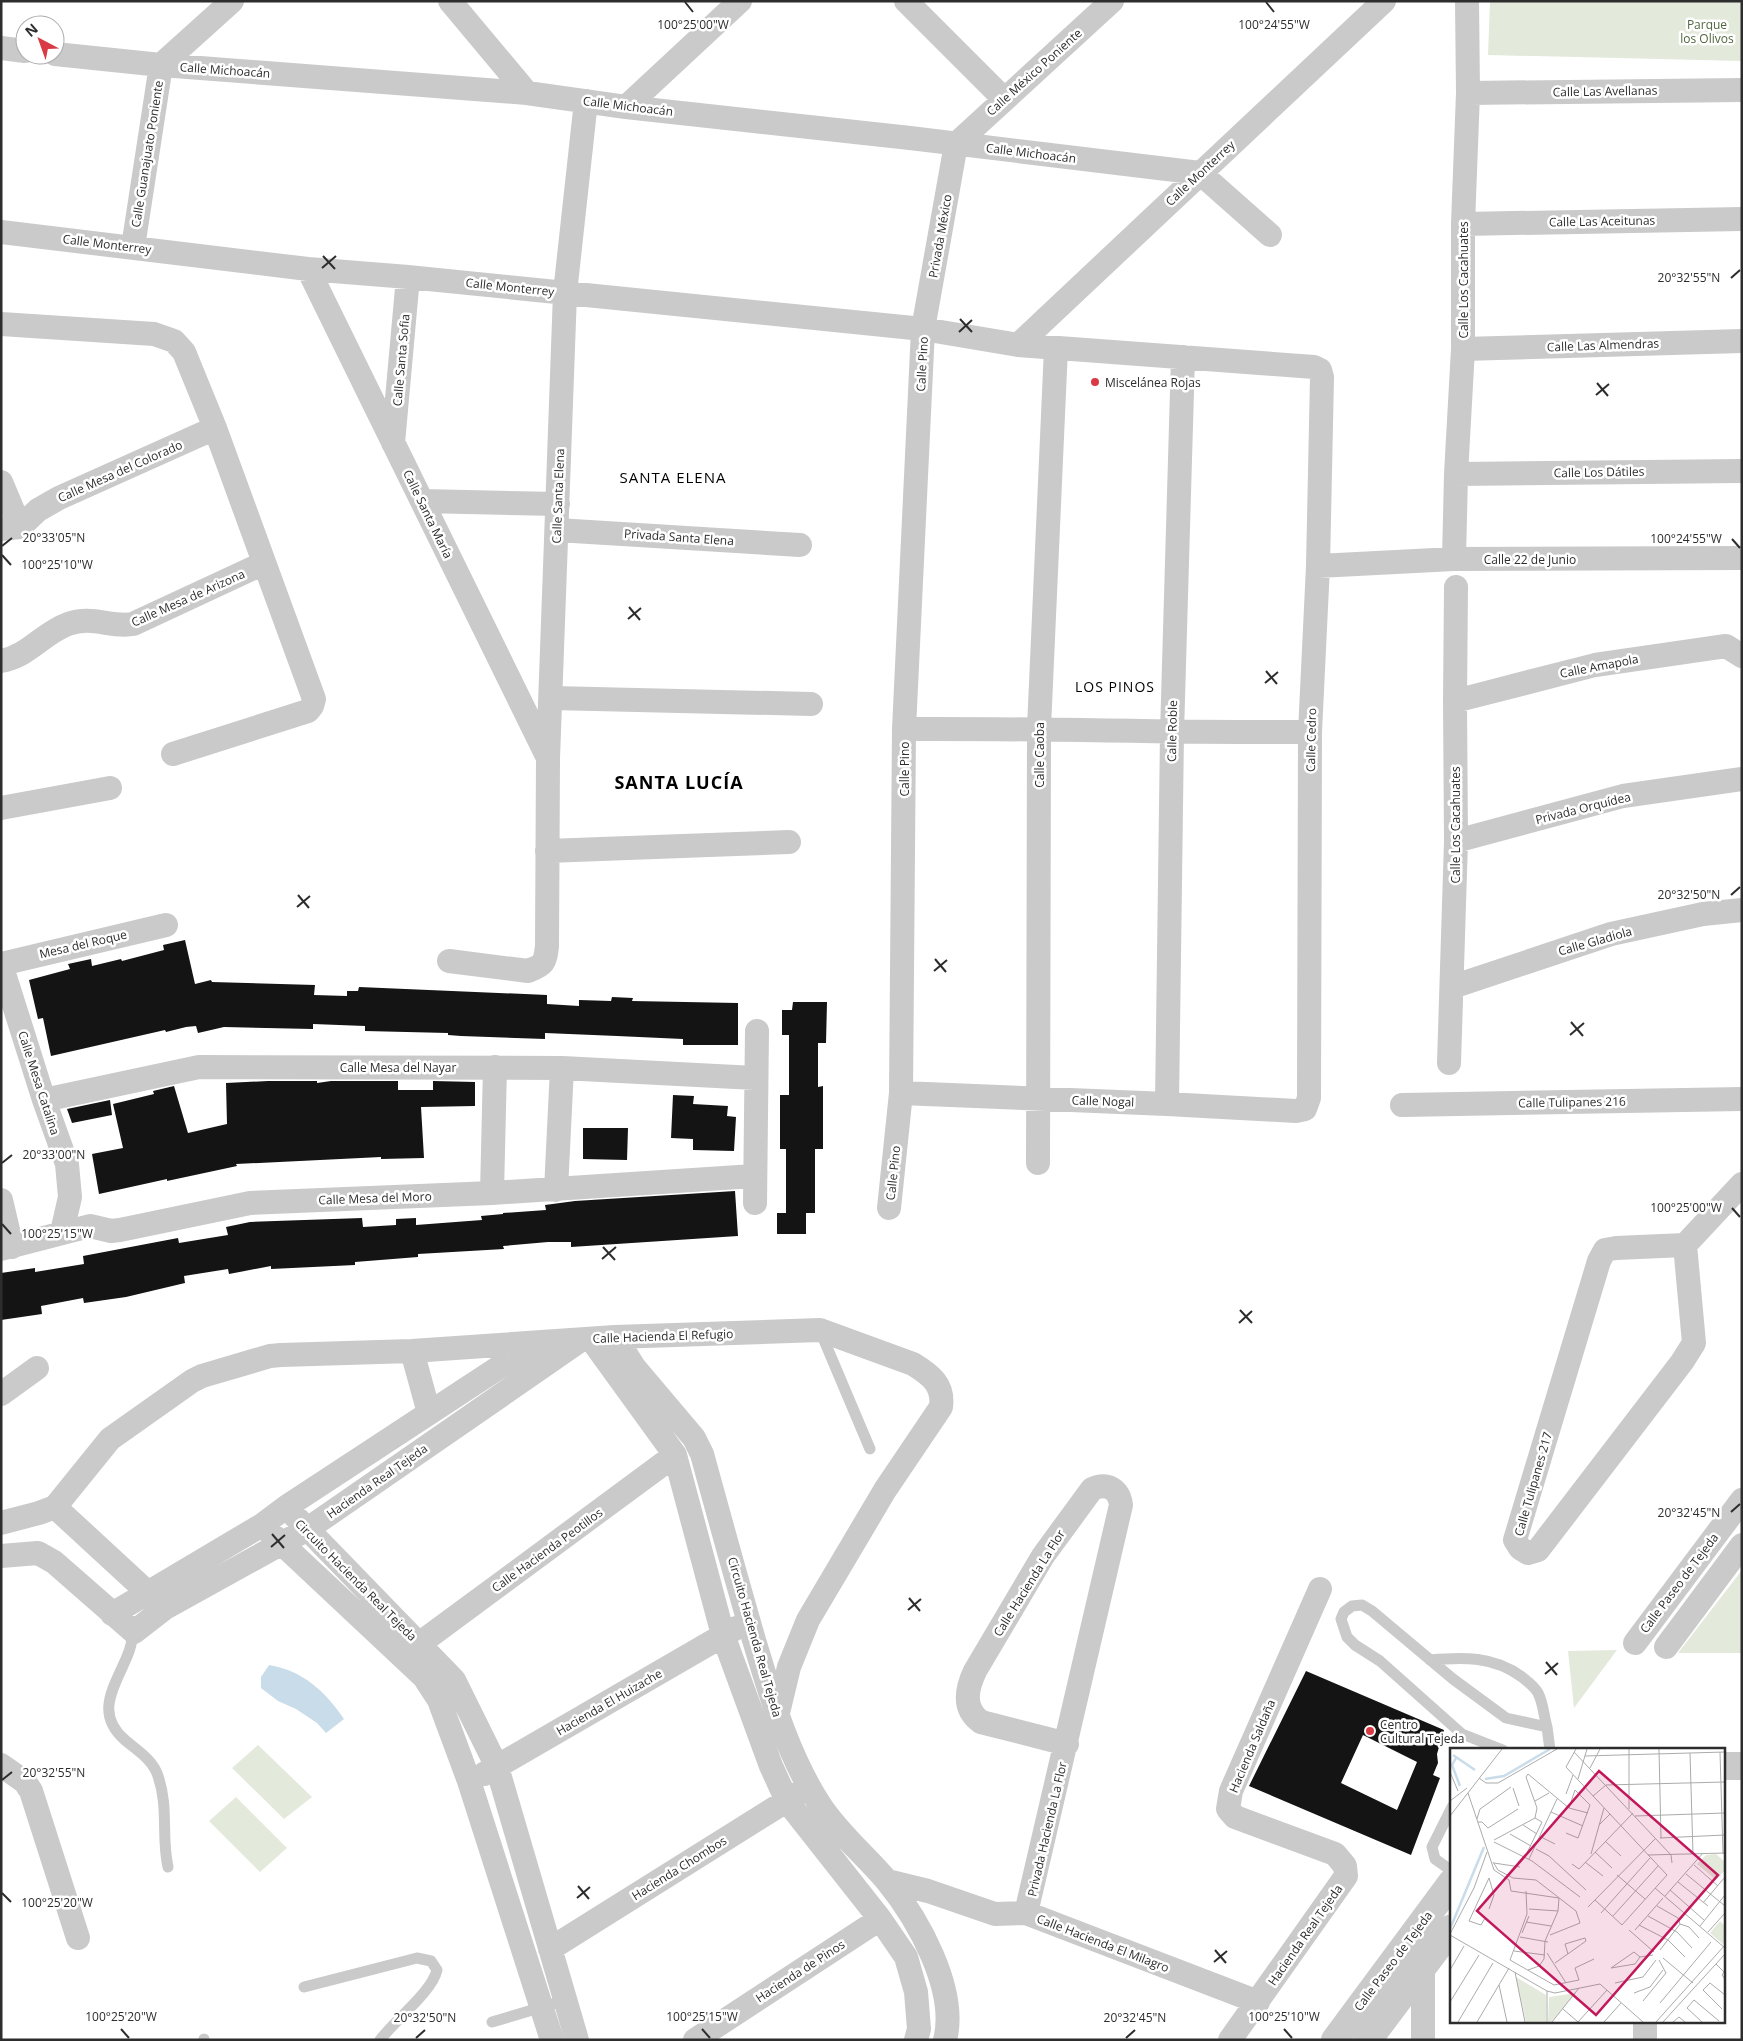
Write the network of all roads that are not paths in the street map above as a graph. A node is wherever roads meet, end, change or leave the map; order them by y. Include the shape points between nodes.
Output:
1 (232, 1) edge
2 (450, 1) edge
3 (740, 1) edge
4 (906, 1) edge
5 (1112, 1) edge
6 (1467, 1) edge
7 (1378, 3) edge
8 (1, 48) edge
9 (15, 50) edge
10 (65, 55) edge
11 (161, 65) junction
12 (1742, 90) edge
13 (527, 93) junction
14 (1468, 93) junction
15 (1004, 99) junction
16 (586, 101) junction
17 (626, 107) junction
18 (956, 144) junction
19 (1200, 173) junction
20 (1742, 219) edge
21 (1463, 224) junction
22 (1, 232) edge
23 (1270, 235) dead end
24 (133, 247) junction
25 (308, 269) junction
26 (408, 277) junction
27 (565, 293) junction
28 (1, 324) edge
29 (923, 329) junction
30 (1742, 341) edge
31 (1018, 345) junction
32 (1056, 348) junction
33 (1463, 349) junction
34 (1183, 357) junction
35 (1320, 370) joint
36 (215, 428) junction
37 (393, 443) junction
38 (1742, 471) edge
39 (1456, 474) junction
40 (1, 482) edge
41 (422, 501) junction
42 (558, 504) junction
43 (10, 528) edge
44 (557, 530) junction
45 (800, 545) dead end
46 (1742, 558) edge
47 (1454, 559) junction
48 (264, 563) junction
49 (1318, 566) junction
50 (1456, 587) dead end
51 (1742, 656) edge
52 (1, 661) edge
53 (552, 698) junction
54 (1455, 701) junction
55 (811, 704) dead end
56 (1039, 728) junction
57 (904, 729) junction
58 (1310, 732) junction
59 (1172, 733) junction
60 (173, 754) dead end
61 (548, 759) junction
62 (1742, 779) edge
63 (110, 788) dead end
64 (1, 808) edge
65 (1456, 841) junction
66 (789, 842) dead end
67 (547, 851) junction
68 (1742, 910) edge
69 (166, 925) dead end
70 (449, 961) dead end
71 (1, 964) edge
72 (1452, 987) junction
73 (757, 1031) dead end
74 (1450, 1063) dead end
75 (495, 1067) junction
76 (562, 1068) junction
77 (756, 1078) junction
78 (901, 1094) junction
79 (1039, 1099) junction
80 (1742, 1099) edge
81 (44, 1100) junction
82 (1167, 1104) junction
83 (1402, 1104) dead end
84 (1304, 1109) joint
85 (1038, 1163) dead end
86 (754, 1176) junction
87 (1742, 1184) edge
88 (556, 1190) junction
89 (492, 1194) junction
90 (1, 1200) edge
91 (755, 1203) dead end
92 (889, 1208) dead end
93 (62, 1232) junction
94 (1685, 1245) junction
95 (6, 1248) edge
96 (820, 1330) junction
97 (615, 1337) junction
98 (586, 1339) junction
99 (534, 1344) junction
100 (412, 1351) junction
101 (37, 1368) dead end
102 (1, 1394) edge
103 (429, 1412) junction
104 (870, 1449) dead end
105 (675, 1455) junction
106 (1742, 1500) edge
107 (54, 1507) junction
108 (286, 1507) junction
109 (1, 1523) edge
110 (262, 1525) junction
111 (306, 1530) junction
112 (282, 1544) junction
113 (1742, 1545) edge
114 (1, 1556) edge
115 (1320, 1589) dead end
116 (156, 1600) junction
117 (112, 1614) junction
118 (749, 1621) junction
119 (134, 1632) junction
120 (723, 1635) junction
121 (1635, 1643) dead end
122 (419, 1644) junction
123 (1666, 1647) dead end
124 (1430, 1660) junction
125 (777, 1717) junction
126 (1546, 1727) junction
127 (1067, 1744) junction
128 (1498, 1748) edge
129 (1550, 1748) edge
130 (1, 1765) edge
131 (1726, 1766) edge
132 (1742, 1766) edge
133 (497, 1767) junction
134 (469, 1781) junction
135 (809, 1786) junction
136 (787, 1800) junction
137 (1450, 1811) edge
138 (1345, 1866) joint
139 (168, 1867) dead end
140 (1450, 1870) edge
141 (888, 1881) junction
142 (1450, 1885) edge
143 (1026, 1913) junction
144 (880, 1919) junction
145 (1450, 1931) edge
146 (78, 1938) dead end
147 (1408, 1941) junction
148 (550, 1949) junction
149 (1423, 1966) junction
150 (304, 1987) dead end
151 (566, 2000) junction
152 (1258, 2002) junction
153 (542, 2008) junction
154 (492, 2022) dead end
155 (1645, 2024) edge
156 (380, 2040) edge
157 (552, 2040) edge
158 (578, 2040) edge
159 (696, 2040) edge
160 (916, 2040) edge
161 (945, 2040) edge
162 (1230, 2040) edge
163 (1334, 2040) edge
164 (1368, 2040) edge
165 (1423, 2040) edge
166 (1645, 2040) edge

1 - 11 street, Calle Guanajuato Poniente
2 - 13 street
3 - 17 street
4 - 15 street
5 - 15 street, Calle México Poniente
6 - 14 street, Calle Los Cacahuates
7 - 19 street, Calle Monterrey
8 - 9 street
10 - 11 street, Calle Michoacán
11 - 13 street, Calle Michoacán
11 - 24 street, Calle Guanajuato Poniente
12 - 14 street, Calle Las Avellanas
13 - 16 street, Calle Michoacán
14 - 21 street, Calle Los Cacahuates
15 - 18 street, Calle México Poniente
16 - 17 street, Calle Michoacán
16 - 27 street, Calle Santa Elena
17 - 18 street, Calle Michoacán
18 - 19 street, Calle Michoacán
18 - 29 street, Privada México
19 - 23 street
19 - 31 street, Calle Monterrey
20 - 21 street, Calle Las Aceitunas
21 - 33 street, Calle Los Cacahuates
22 - 24 street, Calle Monterrey
24 - 25 street, Calle Monterrey
25 - 26 street, Calle Monterrey
25 - 37 street, Calle Santa María
26 - 27 street, Calle Monterrey
26 - 37 street, Calle Santa Sofia
27 - 29 street, Calle Monterrey
27 - 42 street, Calle Santa Elena
28 - 36 street via 154,334 174,341 184,352
29 - 31 street, Calle Monterrey
29 - 57 street, Calle Pino
30 - 33 street, Calle Las Almendras
31 - 32 street, Calle Monterrey
32 - 34 street, Calle Monterrey
32 - 56 street, Calle Caoba
33 - 39 street, Calle Los Cacahuates
34 - 35 street, Calle Monterrey
34 - 59 street, Calle Roble
35 - 49 street, Calle Cedro
36 - 43 street, Calle Mesa del Colorado via 59,498
36 - 48 street
37 - 41 street, Calle Santa María
38 - 39 street, Calle Los Dátiles
39 - 47 street, Calle Los Cacahuates
40 - 43 street
41 - 42 street
41 - 61 street, Calle Santa María
42 - 44 street, Calle Santa Elena
44 - 45 street, Privada Santa Elena
44 - 53 street, Calle Santa Elena
46 - 47 street, Calle 22 de Junio
47 - 49 street, Calle 22 de Junio
48 - 52 street, Calle Mesa de Arizona via 133,624 123,626 99,620 70,623 48,634 29,650
48 - 60 street via 313,694 312,706 308,711
49 - 58 street, Calle Cedro
50 - 54 street, Calle Los Cacahuates
51 - 54 street, Calle Amapola via 1726,646 1595,665
53 - 55 street
53 - 61 street, Calle Santa Elena
54 - 65 street, Calle Los Cacahuates
56 - 57 street
56 - 59 street
56 - 79 street, Calle Caoba
57 - 78 street, Calle Pino
58 - 59 street
58 - 84 street, Calle Cedro via 1309,1098
59 - 82 street, Calle Roble
61 - 67 street, Calle Santa Elena
62 - 65 street, Privada Orquídea via 1623,796
63 - 64 street
65 - 72 street, Calle Los Cacahuates
66 - 67 street
67 - 70 street, Calle Santa Elena via 547,946 546,960 540,967 528,971
68 - 72 street, Calle Gladiola via 1703,914 1611,934
69 - 71 street, Mesa del Roque
71 - 81 street, Calle Mesa Catalina
72 - 74 street, Calle Los Cacahuates
73 - 77 street
75 - 76 street, Calle Mesa del Nayar
75 - 81 street, Calle Mesa del Nayar via 199,1067
75 - 89 street
76 - 77 street, Calle Mesa del Nayar
76 - 88 street
77 - 86 street
78 - 79 street, Calle Nogal
78 - 92 street, Calle Pino
79 - 82 street, Calle Nogal
79 - 85 street, Calle Caoba
80 - 83 street, Calle Tulipanes 216
81 - 93 street, Calle Mesa Catalina via 67,1164 70,1197
82 - 84 street, Calle Nogal
86 - 88 street, Calle Mesa del Moro
86 - 91 street
87 - 94 street
88 - 89 street, Calle Mesa del Moro
89 - 93 street, Calle Mesa del Moro via 250,1202 120,1230 90,1226
90 - 95 street
93 - 95 street, Calle Mesa del Moro
94 - 94 street, Calle Tulipanes 217 via 1616,1248 1605,1250 1598,1260 1515,1540 1528,1553 1538,1550 1694,1343
96 - 97 street, Calle Hacienda El Refugio
96 - 104 lane
96 - 125 street, Calle Hacienda El Refugio via 913,1364 935,1381 943,1395 941,1407 885,1490 808,1620 789,1667
97 - 98 street, Calle Hacienda El Refugio
97 - 118 street, Circuito Hacienda Real Tejeda via 634,1366 694,1438 702,1454
98 - 99 street, Calle Hacienda El Refugio
98 - 105 street, Circuito Hacienda Real Tejeda
98 - 111 street, Hacienda Real Tejeda
99 - 100 street, Calle Hacienda El Refugio
99 - 103 street
100 - 103 street
100 - 107 street, Calle Hacienda El Refugio via 270,1356 202,1376 110,1439
101 - 102 street
103 - 108 street
105 - 120 street, Circuito Hacienda Real Tejeda
105 - 122 street, Calle Hacienda Peotillos
106 - 121 street, Calle Paseo de Tejeda
107 - 109 street
107 - 116 street
108 - 110 street
108 - 111 street, Circuito Hacienda Real Tejeda
110 - 112 street, Circuito Hacienda Real Tejeda
110 - 116 street
111 - 112 street, Hacienda Real Tejeda
111 - 122 street, Circuito Hacienda Real Tejeda
112 - 116 street, Hacienda Real Tejeda
112 - 134 street, Circuito Hacienda Real Tejeda via 424,1677 439,1700
113 - 123 street
114 - 117 street via 38,1553 54,1562
115 - 138 street, Hacienda Saldaña via 1231,1791 1228,1809 1236,1818 1335,1854
116 - 117 street
116 - 119 street
117 - 119 street
118 - 120 street, Hacienda El Huizache
118 - 125 street, Circuito Hacienda Real Tejeda
119 - 139 lane via 129,1653 111,1691 108,1713 120,1736 151,1762 158,1775 166,1816 164,1849
120 - 133 street, Hacienda El Huizache
120 - 136 street, Circuito Hacienda Real Tejeda via 771,1766
122 - 133 street, Circuito Hacienda Real Tejeda via 454,1680
124 - 126 lane via 1506,1718
124 - 126 lane via 1475,1658 1513,1670 1538,1693
124 - 128 lane via 1362,1605 1352,1606 1340,1619 1347,1637 1355,1645 1380,1661 1462,1734
125 - 135 street, Circuito Hacienda Real Tejeda
126 - 129 lane
127 - 127 street, Calle Hacienda La Flor via 1121,1505 1116,1491 1104,1486 1092,1489 1043,1556 975,1671 967,1695 968,1708 981,1722
127 - 143 street, Privada Hacienda La Flor
130 - 146 street via 25,1782 31,1791
131 - 132 street
133 - 134 street, Hacienda El Huizache
133 - 148 street, Circuito Hacienda Real Tejeda
134 - 153 street, Circuito Hacienda Real Tejeda
135 - 136 street, Hacienda Chombos
135 - 141 street, Circuito Hacienda Real Tejeda via 844,1836
136 - 144 street, Circuito Hacienda Real Tejeda
136 - 148 street, Hacienda Chombos
137 - 140 lane via 1432,1847 1435,1859
138 - 152 street, Hacienda Real Tejeda via 1346,1876
141 - 143 street, Calle Hacienda El Milagro via 995,1914
141 - 161 street, Circuito Hacienda Real Tejeda via 914,1922 942,1977 947,2003
142 - 147 street, Calle Paseo de Tejeda
143 - 152 street, Calle Hacienda El Milagro
144 - 159 street, Hacienda de Pinos
144 - 160 street, Circuito Hacienda Real Tejeda via 906,1957 916,1992 919,2029
145 - 149 street
147 - 149 street
147 - 163 street, Calle Paseo de Tejeda
148 - 151 street, Circuito Hacienda Real Tejeda
149 - 164 street
149 - 165 street
150 - 156 lane via 417,1958 431,1961 437,1970 435,1977
151 - 153 lane
151 - 158 street, Circuito Hacienda Real Tejeda
152 - 162 street
153 - 154 lane
153 - 157 street, Circuito Hacienda Real Tejeda
155 - 166 street

